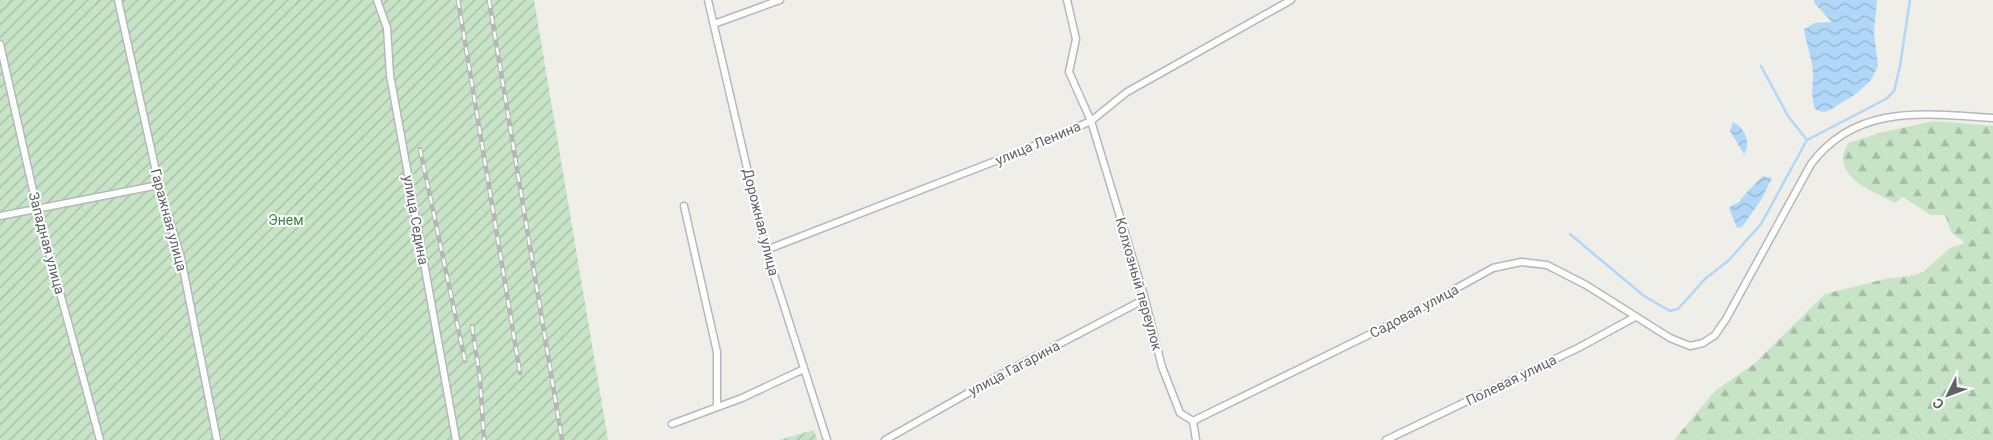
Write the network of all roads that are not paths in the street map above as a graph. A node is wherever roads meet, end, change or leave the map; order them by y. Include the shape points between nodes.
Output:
1 (118, 0) edge
2 (377, 0) edge
3 (708, 0) edge
4 (780, 0) edge
5 (1067, 0) edge
6 (1291, 0) edge
7 (714, 24) junction
8 (0, 44) edge
9 (1993, 118) edge
10 (1091, 121) junction
11 (159, 186) junction
12 (684, 206) dead end
13 (38, 208) junction
14 (0, 216) edge
15 (766, 250) junction
16 (1145, 299) junction
17 (1635, 317) junction
18 (804, 369) junction
19 (717, 407) junction
20 (1193, 422) junction
21 (672, 424) dead end
22 (100, 440) edge
23 (217, 440) edge
24 (456, 440) edge
25 (827, 440) edge
26 (885, 440) edge
27 (1196, 440) edge
28 (1386, 440) edge

1 - 11 street, Гаражная улица
2 - 24 street, улица Седина via 387,28 390,75
3 - 7 street, Дорожная улица
4 - 7 street
5 - 10 street, Колхозный переулок via 1076,39 1069,72
6 - 10 street, улица Ленина via 1126,92
7 - 15 street, Дорожная улица
8 - 13 street, Западная улица
9 - 17 street, Садовая улица via 1892,115 1840,135 1823,148 1811,164 1715,335 1690,346
10 - 15 street, улица Ленина
10 - 16 street, Колхозный переулок
11 - 13 street
11 - 23 street, Гаражная улица via 180,258
12 - 19 street via 717,352
13 - 14 street
13 - 22 street, Западная улица
15 - 18 street, Дорожная улица
16 - 20 street, Колхозный переулок via 1162,367 1180,413
16 - 26 street, улица Гагарина
17 - 20 street, Садовая улица via 1586,285 1547,265 1521,262 1493,268 1403,318
17 - 28 street, Полевая улица via 1578,348
18 - 19 street
18 - 25 street, Дорожная улица
19 - 21 street
20 - 27 street

